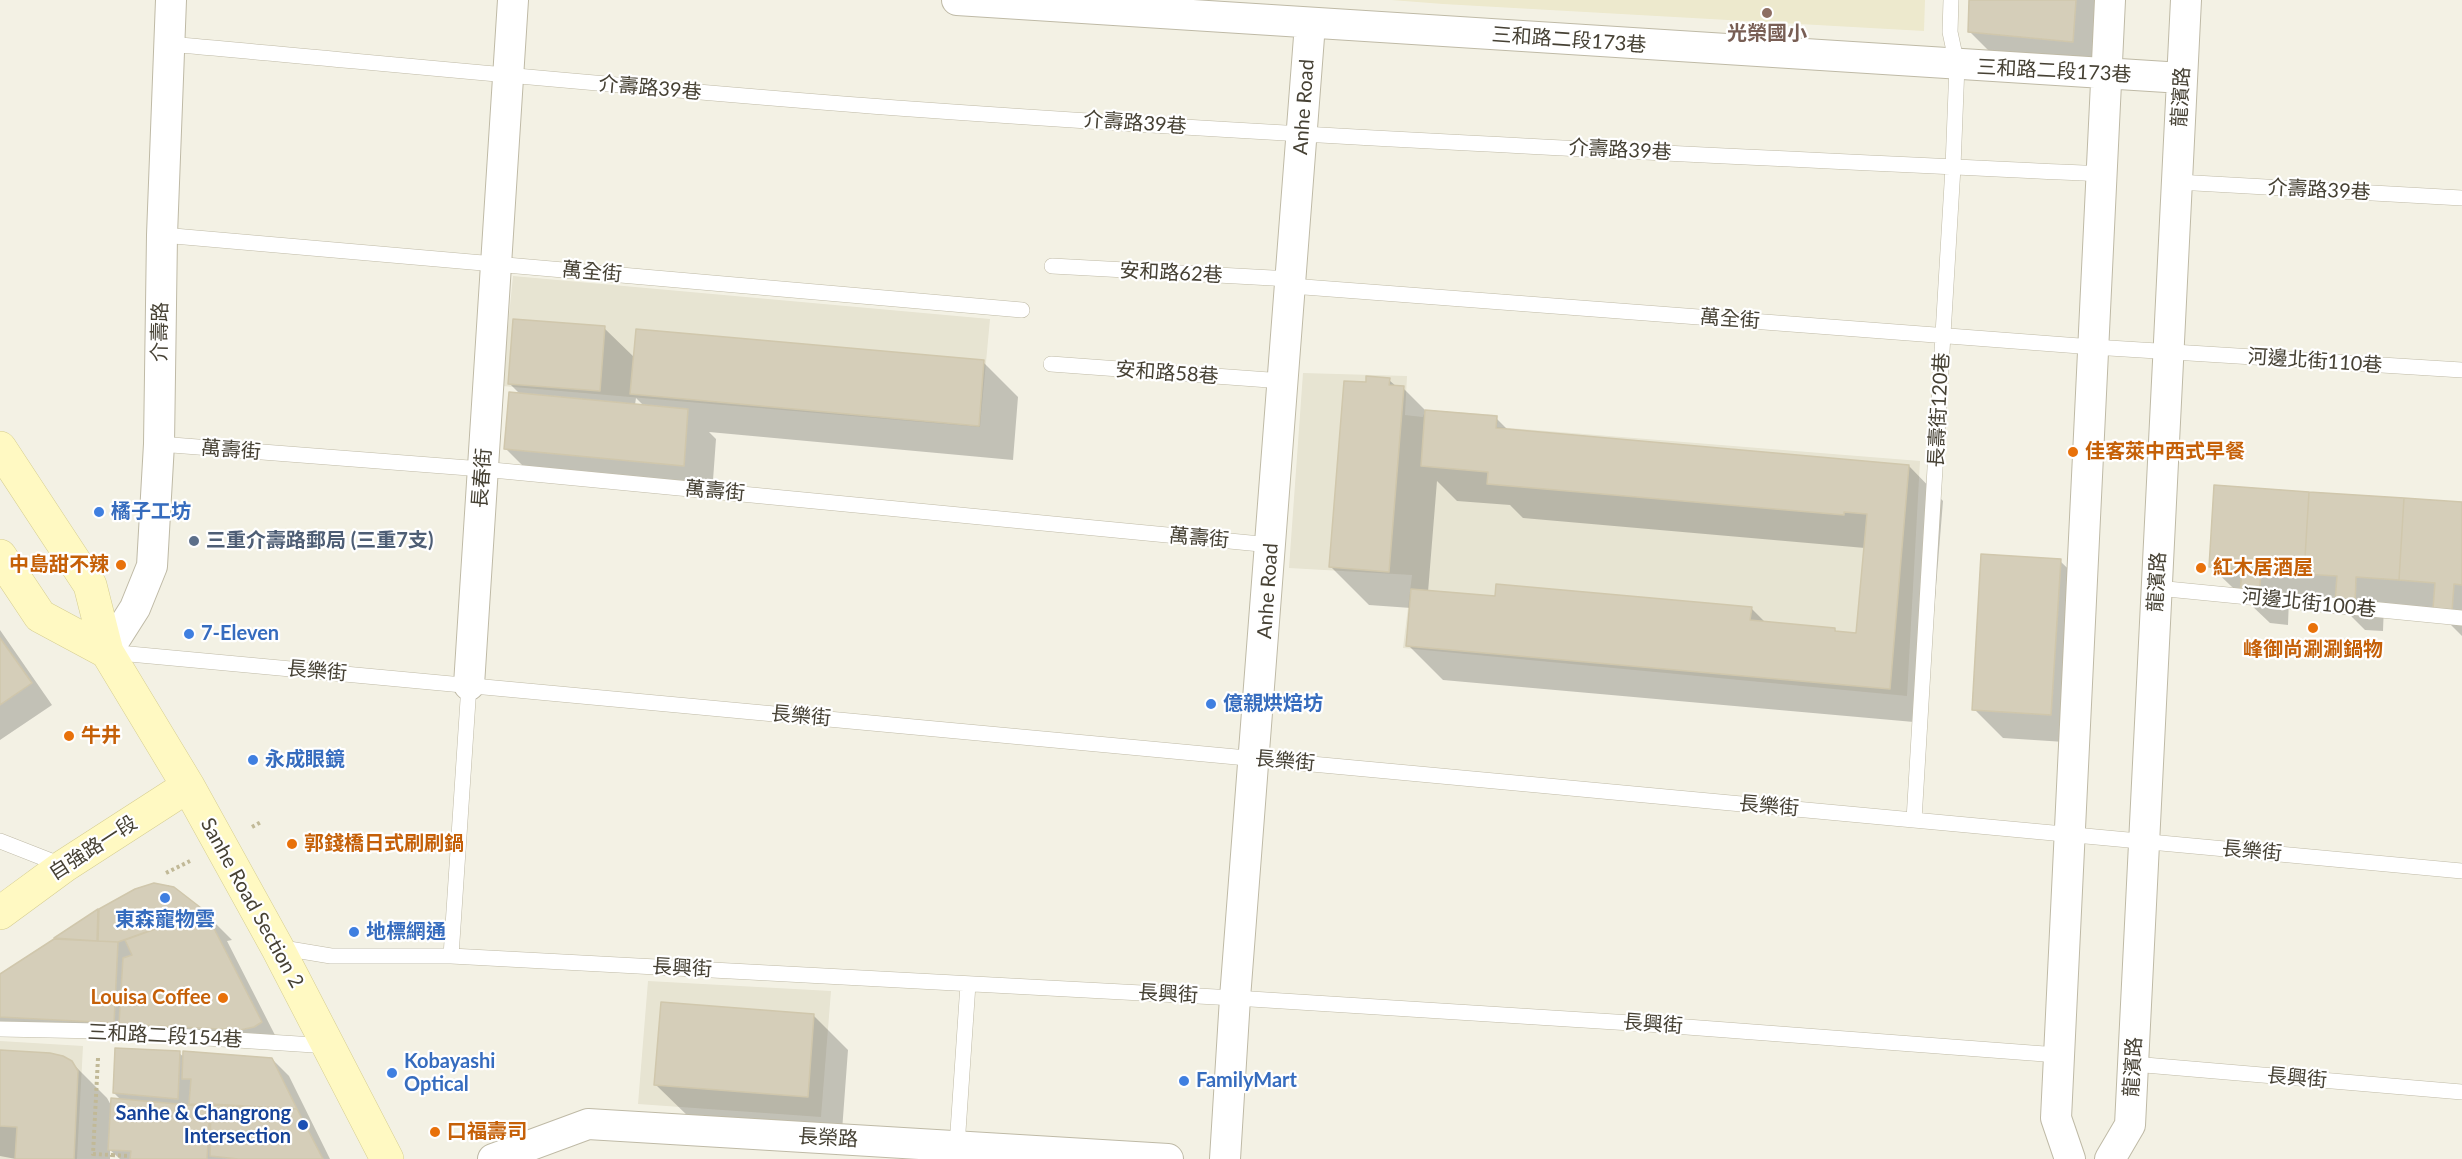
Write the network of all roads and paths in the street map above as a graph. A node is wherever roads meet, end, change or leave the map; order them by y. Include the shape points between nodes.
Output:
1 (171, 0) edge
2 (513, 0) edge
3 (957, 0) edge
4 (1951, 0) edge
5 (2110, 0) edge
6 (2186, 0) edge
7 (1310, 24) junction
8 (170, 44) junction
9 (1957, 65) junction
10 (2107, 74) junction
11 (508, 75) junction
12 (2182, 78) junction
13 (1302, 134) junction
14 (1953, 167) junction
15 (2102, 174) junction
16 (2177, 182) junction
17 (2462, 198) edge
18 (162, 235) junction
19 (496, 264) junction
20 (1052, 266) dead end
21 (1291, 283) junction
22 (1022, 310) dead end
23 (1943, 334) junction
24 (2093, 347) junction
25 (2169, 351) junction
26 (1051, 364) dead end
27 (2462, 370) edge
28 (1283, 381) junction
29 (159, 444) junction
30 (0, 448) edge
31 (482, 469) junction
32 (1271, 544) junction
33 (0, 556) edge
34 (2157, 588) junction
35 (2462, 618) edge
36 (107, 652) junction
37 (469, 685) junction
38 (1255, 758) junction
39 (188, 786) junction
40 (1914, 820) junction
41 (2069, 834) junction
42 (0, 841) edge
43 (2144, 841) junction
44 (64, 866) junction
45 (2462, 871) edge
46 (0, 913) edge
47 (277, 947) junction
48 (451, 956) junction
49 (968, 984) junction
50 (1235, 998) junction
51 (0, 1029) edge
52 (99, 1031) junction
53 (330, 1047) junction
54 (2058, 1055) junction
55 (2133, 1064) junction
56 (2462, 1092) edge
57 (957, 1146) junction
58 (130, 1156) dead end
59 (112, 1157) edge
60 (387, 1159) edge
61 (493, 1159) edge
62 (1168, 1159) edge
63 (1225, 1159) edge
64 (2070, 1159) edge
65 (2110, 1159) edge

1 - 8 street, 介壽路
2 - 11 street, 長春街
3 - 7 street, 三和路二段173巷
4 - 9 lane, 長壽街120巷 via 1950,32
5 - 10 street
6 - 12 street, 龍濱路
7 - 9 street, 三和路二段173巷
7 - 13 street, Anhe Road
8 - 11 lane, 介壽路39巷
8 - 18 street, 介壽路
9 - 10 street, 三和路二段173巷
9 - 14 lane, 長壽街120巷
10 - 12 street, 三和路二段173巷
10 - 15 street
11 - 13 lane, 介壽路39巷 via 899,108
11 - 19 street, 長春街
12 - 16 street, 龍濱路
13 - 14 lane, 介壽路39巷
13 - 21 street, Anhe Road
14 - 15 lane, 介壽路39巷
14 - 23 lane, 長壽街120巷
15 - 24 street
16 - 17 lane, 介壽路39巷
16 - 25 street, 龍濱路
18 - 19 lane, 萬全街
18 - 29 street, 介壽路
19 - 22 lane, 萬全街
19 - 31 street, 長春街
20 - 21 lane, 安和路62巷
21 - 23 lane, 萬全街
21 - 28 street, Anhe Road
23 - 24 lane, 萬全街
23 - 40 lane, 長壽街120巷
24 - 25 lane, 萬全街
24 - 41 street
25 - 27 lane, 河邊北街110巷
25 - 34 street, 龍濱路
26 - 28 lane, 安和路58巷
28 - 32 street, Anhe Road
29 - 31 lane, 萬壽街
29 - 36 street, 介壽路 via 152,566 135,608
30 - 36 main road, Sanhe Road Section 2 via 90,585
31 - 32 lane, 萬壽街
31 - 37 street, 長春街
32 - 38 street, Anhe Road
33 - 36 main road via 39,616
34 - 35 lane, 河邊北街100巷
34 - 43 street, 龍濱路
36 - 37 lane, 長樂街
36 - 39 main road, Sanhe Road Section 2
37 - 38 lane, 長樂街
37 - 48 lane, 長春街
38 - 40 lane, 長樂街
38 - 50 street, Anhe Road
39 - 44 main road, 自強路一段
39 - 47 main road, Sanhe Road Section 2
40 - 41 lane, 長樂街
41 - 43 lane, 長樂街
41 - 54 street
42 - 44 lane
43 - 45 lane, 長樂街
43 - 55 street, 龍濱路
44 - 46 main road, 自強路一段
47 - 48 lane, 長興街 via 331,956
47 - 53 main road, Sanhe Road Section 2
48 - 49 lane, 長興街
49 - 50 lane, 長興街
49 - 57 lane
50 - 54 lane, 長興街
50 - 63 street, Anhe Road
51 - 52 lane, 三和路二段154巷
52 - 53 lane, 三和路二段154巷
52 - 59 path via 93,1154
53 - 60 main road, Sanhe Road Section 2
54 - 64 street via 2056,1118
55 - 56 lane, 長興街
55 - 65 street, 龍濱路 via 2130,1125
57 - 61 street, 長榮路 via 588,1124
57 - 62 street, 長榮路
58 - 59 path

